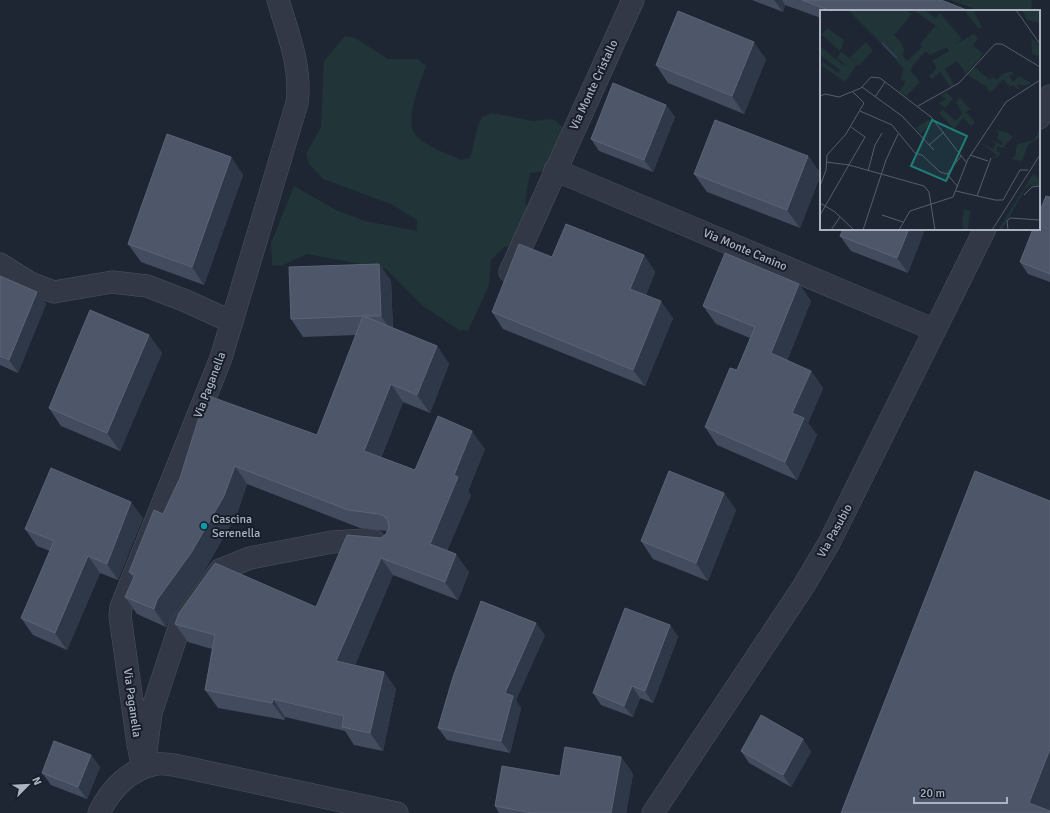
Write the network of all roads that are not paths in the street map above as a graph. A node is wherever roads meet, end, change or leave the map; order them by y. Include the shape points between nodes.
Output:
1 (278, 0) edge
2 (633, 0) edge
3 (1050, 96) edge
4 (1040, 116) edge
5 (555, 170) junction
6 (984, 230) edge
7 (0, 264) edge
8 (501, 292) edge
9 (232, 322) junction
10 (935, 330) junction
11 (389, 544) edge
12 (143, 768) junction
13 (99, 813) edge
14 (397, 813) edge
15 (653, 813) edge

1 - 9 street, Via Paganella via 300,86
2 - 5 street, Via Monte Cristallo
3 - 4 street
5 - 8 street, Via Monte Cristallo
5 - 10 street, Via Monte Canino
6 - 10 street, Via Pasubio
7 - 9 street via 30,283 54,292 112,282 147,286
9 - 12 street, Via Paganella via 221,358 121,607 120,616
10 - 15 street, Via Pasubio via 829,543 803,587
11 - 12 street, Via Paganella via 365,540 332,542 250,558 220,570 180,626 151,713
12 - 13 street via 116,787 105,800
12 - 14 street via 158,764 179,766

